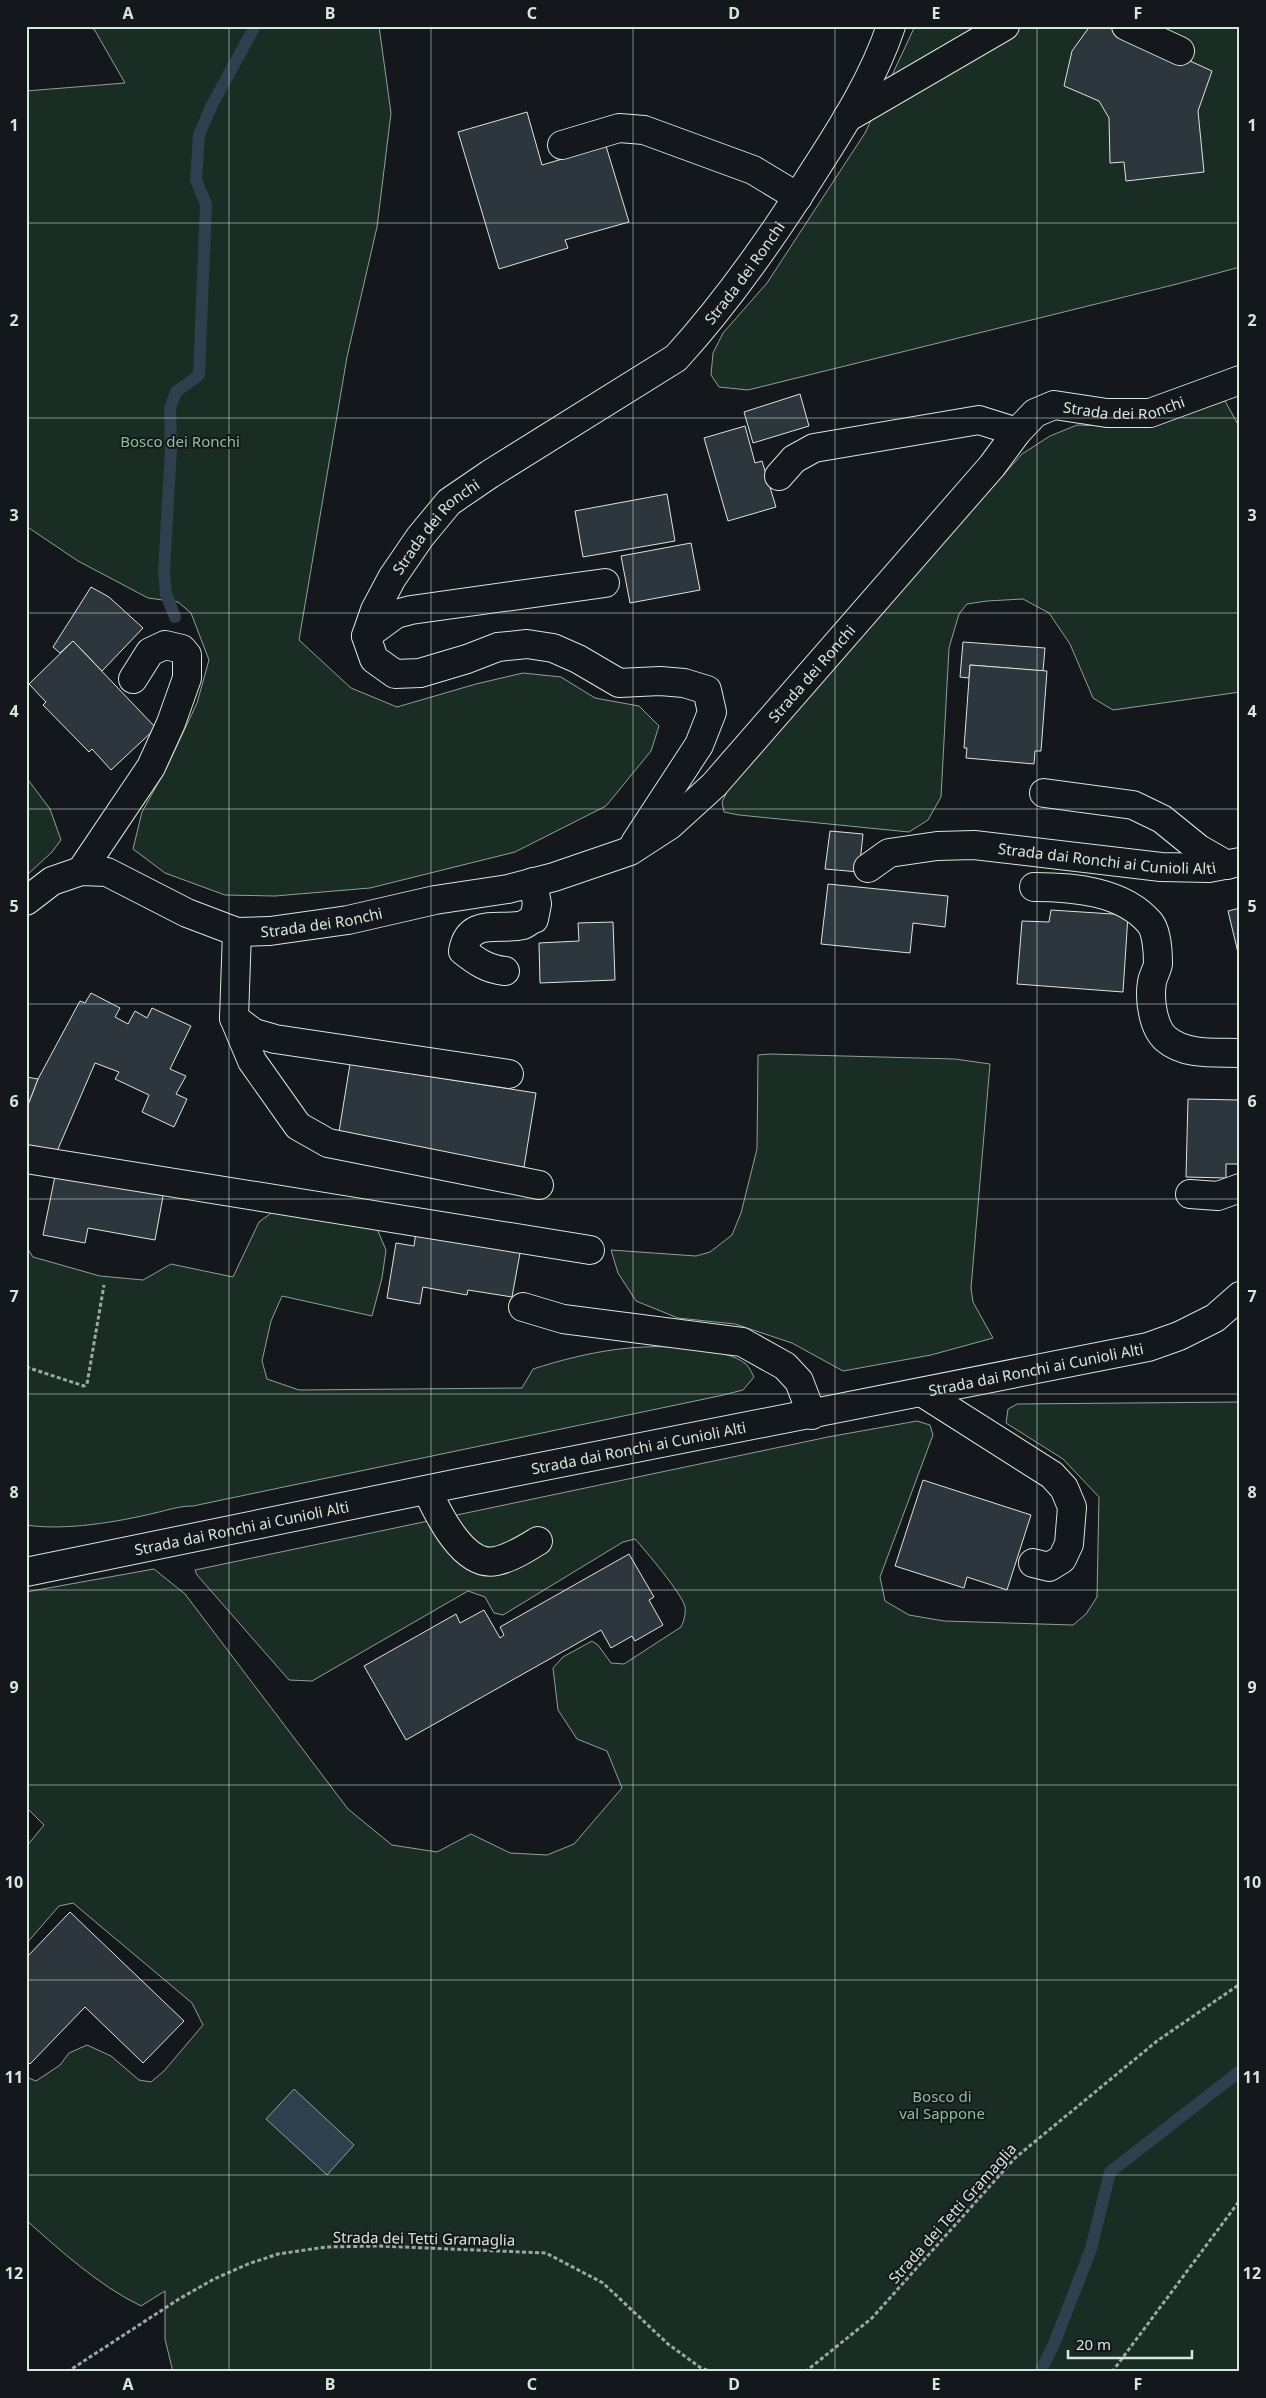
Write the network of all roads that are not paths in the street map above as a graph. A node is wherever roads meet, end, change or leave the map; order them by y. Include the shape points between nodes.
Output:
1 (891, 26) edge
2 (1005, 26) edge
3 (1126, 26) edge
4 (1180, 51) dead end
5 (847, 118) junction
6 (562, 145) dead end
7 (798, 197) junction
8 (1240, 380) edge
9 (1017, 432) junction
10 (779, 476) dead end
11 (605, 583) dead end
12 (366, 636) junction
13 (133, 679) dead end
14 (1044, 793) dead end
15 (630, 851) junction
16 (1233, 863) edge
17 (868, 868) dead end
18 (81, 871) junction
19 (533, 882) junction
20 (1034, 887) dead end
21 (26, 901) edge
22 (237, 932) junction
23 (505, 971) dead end
24 (234, 1018) junction
25 (1240, 1053) edge
26 (509, 1074) dead end
27 (26, 1158) edge
28 (539, 1185) dead end
29 (1240, 1188) edge
30 (1190, 1194) dead end
31 (590, 1250) dead end
32 (1240, 1296) edge
33 (523, 1306) dead end
34 (923, 1393) junction
35 (812, 1415) junction
36 (427, 1490) junction
37 (538, 1541) dead end
38 (1033, 1563) dead end
39 (26, 1572) edge

1 - 5 street, Strada dei Ronchi via 874,68
2 - 5 street
3 - 4 street
5 - 7 street, Strada dei Ronchi
6 - 7 street via 619,128 644,130 753,170
7 - 12 street, Strada dei Ronchi via 728,296 676,358 449,502 392,578 374,610
8 - 9 street, Strada dei Ronchi via 1150,412 1107,413 1054,405 1035,413
9 - 10 street via 979,420 814,448 794,459
9 - 15 street, Strada dei Ronchi via 992,466 714,785 670,825
11 - 12 street via 411,610 396,614
12 - 15 street via 374,659 395,674 420,673 498,646 527,644 553,648 619,683 660,681 684,683 707,690 712,712 699,745
13 - 18 street via 150,652 165,645 182,649 187,655 187,678 172,723 151,767
14 - 16 street via 1133,805 1162,819 1199,849
15 - 19 street, Strada dei Ronchi
16 - 17 street, Strada dai Ronchi ai Cunioli Alti via 1209,868 1161,867 974,844 889,853
18 - 21 street, Strada dei Ronchi via 52,881
18 - 22 street, Strada dei Ronchi via 107,872 187,914
19 - 22 street, Strada dei Ronchi via 348,920 270,931
19 - 23 street via 537,904 534,919 523,925 473,931 465,940 463,951 478,964
20 - 25 street via 1062,887 1126,903 1152,924 1158,966 1152,983 1155,1023 1165,1039 1192,1051
22 - 24 street
24 - 26 street via 254,1033 275,1039
24 - 28 street via 252,1061 298,1126 328,1143
27 - 31 street
29 - 30 street via 1218,1196
32 - 34 street, Strada dai Ronchi ai Cunioli Alti via 1214,1318 1148,1347
33 - 35 street via 563,1320 742,1342 784,1366 799,1381
34 - 35 street, Strada dai Ronchi ai Cunioli Alti
34 - 38 street via 1052,1475 1064,1488 1072,1507 1069,1544 1062,1559 1049,1567
35 - 36 street, Strada dai Ronchi ai Cunioli Alti
36 - 37 street via 452,1535 473,1558 494,1562
36 - 39 street, Strada dai Ronchi ai Cunioli Alti

